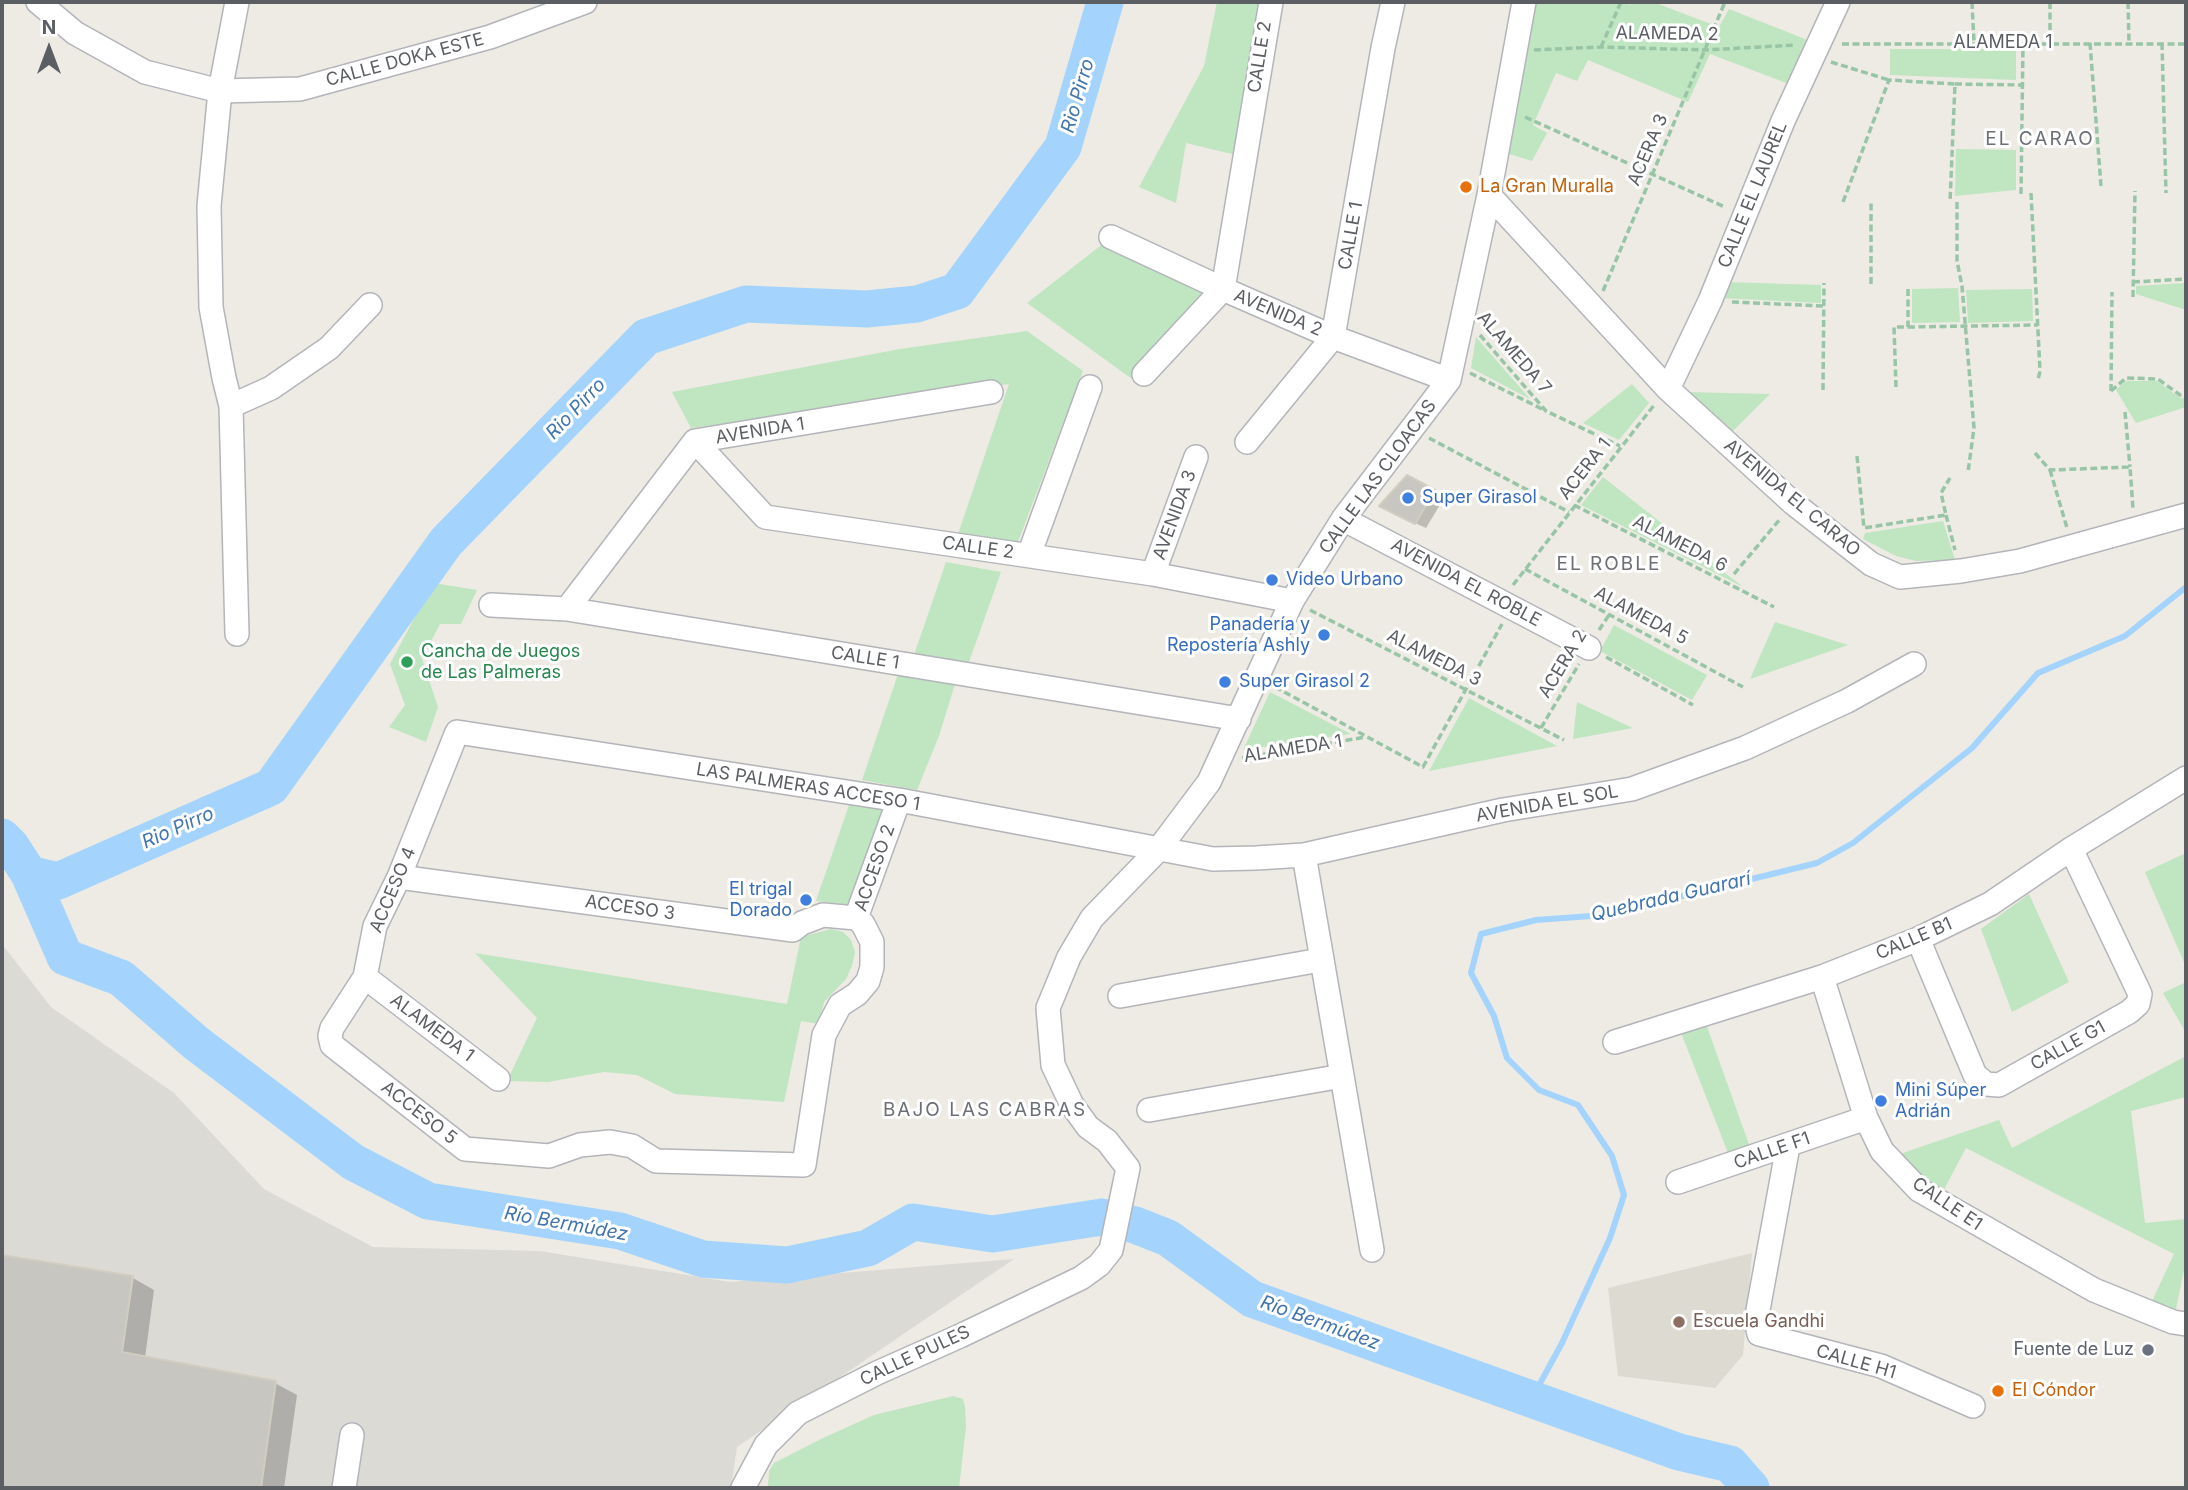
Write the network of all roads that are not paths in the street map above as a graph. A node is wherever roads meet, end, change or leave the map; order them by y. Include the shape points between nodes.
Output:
1 (38, 2) edge
2 (237, 2) edge
3 (585, 2) edge
4 (1271, 2) edge
5 (1393, 2) edge
6 (1524, 2) edge
7 (1838, 2) edge
8 (220, 90) junction
9 (1489, 195) junction
10 (1111, 237) dead end
11 (1223, 289) junction
12 (370, 305) dead end
13 (1334, 337) junction
14 (1450, 372) junction
15 (1144, 374) dead end
16 (1090, 387) dead end
17 (1668, 389) junction
18 (991, 392) dead end
19 (231, 406) junction
20 (695, 441) junction
21 (1247, 442) dead end
22 (1196, 457) dead end
23 (2186, 514) edge
24 (1343, 519) junction
25 (1029, 555) junction
26 (1153, 574) junction
27 (1292, 601) junction
28 (491, 604) dead end
29 (567, 608) junction
30 (237, 634) dead end
31 (1589, 648) road end
32 (1914, 664) dead end
33 (1240, 719) junction
34 (457, 732) joint
35 (2186, 778) edge
36 (899, 800) junction
37 (2071, 849) junction
38 (1158, 850) junction
39 (1304, 855) junction
40 (399, 877) junction
41 (856, 918) junction
42 (1918, 939) junction
43 (1320, 960) junction
44 (365, 977) junction
45 (1822, 977) junction
46 (1120, 996) dead end
47 (1615, 1042) dead end
48 (332, 1045) joint
49 (1342, 1076) junction
50 (499, 1079) dead end
51 (1149, 1110) dead end
52 (1866, 1118) junction
53 (1788, 1146) junction
54 (804, 1165) joint
55 (1678, 1182) dead end
56 (1111, 1250) joint
57 (1372, 1250) dead end
58 (2186, 1324) edge
59 (1973, 1406) dead end
60 (352, 1435) dead end
61 (344, 1488) edge
62 (743, 1488) edge

1 - 8 street, CALLE DOKA ESTE via 75,33 145,72
2 - 8 street
3 - 8 street, CALLE DOKA ESTE via 490,37 300,89
4 - 11 street, CALLE 2
5 - 13 street, CALLE 1
6 - 9 street, CALLE LAS CLOACAS
7 - 17 street, CALLE EL LAUREL
8 - 19 street via 209,206 211,307
9 - 14 street, CALLE LAS CLOACAS
9 - 17 street, AVENIDA EL CARAO
10 - 11 street, AVENIDA 2
11 - 13 street, AVENIDA 2
11 - 15 street
12 - 19 street via 329,348 271,388
13 - 14 street, AVENIDA 2
13 - 21 street
14 - 24 street, CALLE LAS CLOACAS
16 - 25 street
17 - 23 street, AVENIDA EL CARAO via 1793,503 1871,564 1900,577 2020,561
18 - 20 street, AVENIDA 1
19 - 30 street
20 - 25 street, CALLE 2 via 765,517
20 - 29 street, AVENIDA 1
22 - 26 street, AVENIDA 3
24 - 27 street, CALLE LAS CLOACAS
24 - 31 street, AVENIDA EL ROBLE
25 - 26 street, CALLE 2
26 - 27 street, CALLE 2
27 - 33 street, CALLE LAS CLOACAS
28 - 29 street, CALLE 1
29 - 33 street, CALLE 1
32 - 39 street, AVENIDA EL SOL via 1745,748 1632,789 1503,810
33 - 38 street, CALLE LAS CLOACAS via 1209,782
34 - 36 street, LAS PALMERAS ACCESO 1
34 - 40 street, ACCESO 4
35 - 37 street, CALLE B1
36 - 38 street, LAS PALMERAS ACCESO 1
36 - 41 street, ACCESO 2
37 - 42 street, CALLE B1 via 1990,904
37 - 42 street, CALLE G1 via 2140,993 2138,1004 2129,1012 1999,1085 1986,1084 1975,1075
38 - 39 street, AVENIDA EL SOL via 1213,859
38 - 56 street, CALLE LAS CLOACAS via 1092,918 1069,957 1048,1008 1053,1066 1072,1105 1128,1168
39 - 43 street
40 - 41 street, ACCESO 3 via 793,930 823,915
40 - 44 street, ACCESO 4 via 374,926
41 - 54 street, ACCESO 2 via 872,942 872,967 868,981 840,1005 824,1035
42 - 45 street, CALLE B1
43 - 46 street
43 - 49 street
44 - 48 street, ACCESO 4 via 332,1028
44 - 50 street, ALAMEDA 1
45 - 47 street, CALLE B1
45 - 52 street, CALLE E1
48 - 54 street, ACCESO 5 via 465,1149 550,1156 580,1145 610,1142 632,1146 656,1161
49 - 51 street
49 - 57 street
52 - 53 street, CALLE F1
52 - 58 street, CALLE E1 via 1882,1151 1919,1190 2094,1290
53 - 55 street, CALLE F1
53 - 59 street, CALLE H1 via 1756,1321 1759,1334 1881,1366
56 - 62 street, CALLE PULES via 1081,1278 798,1413 766,1444
60 - 61 street

